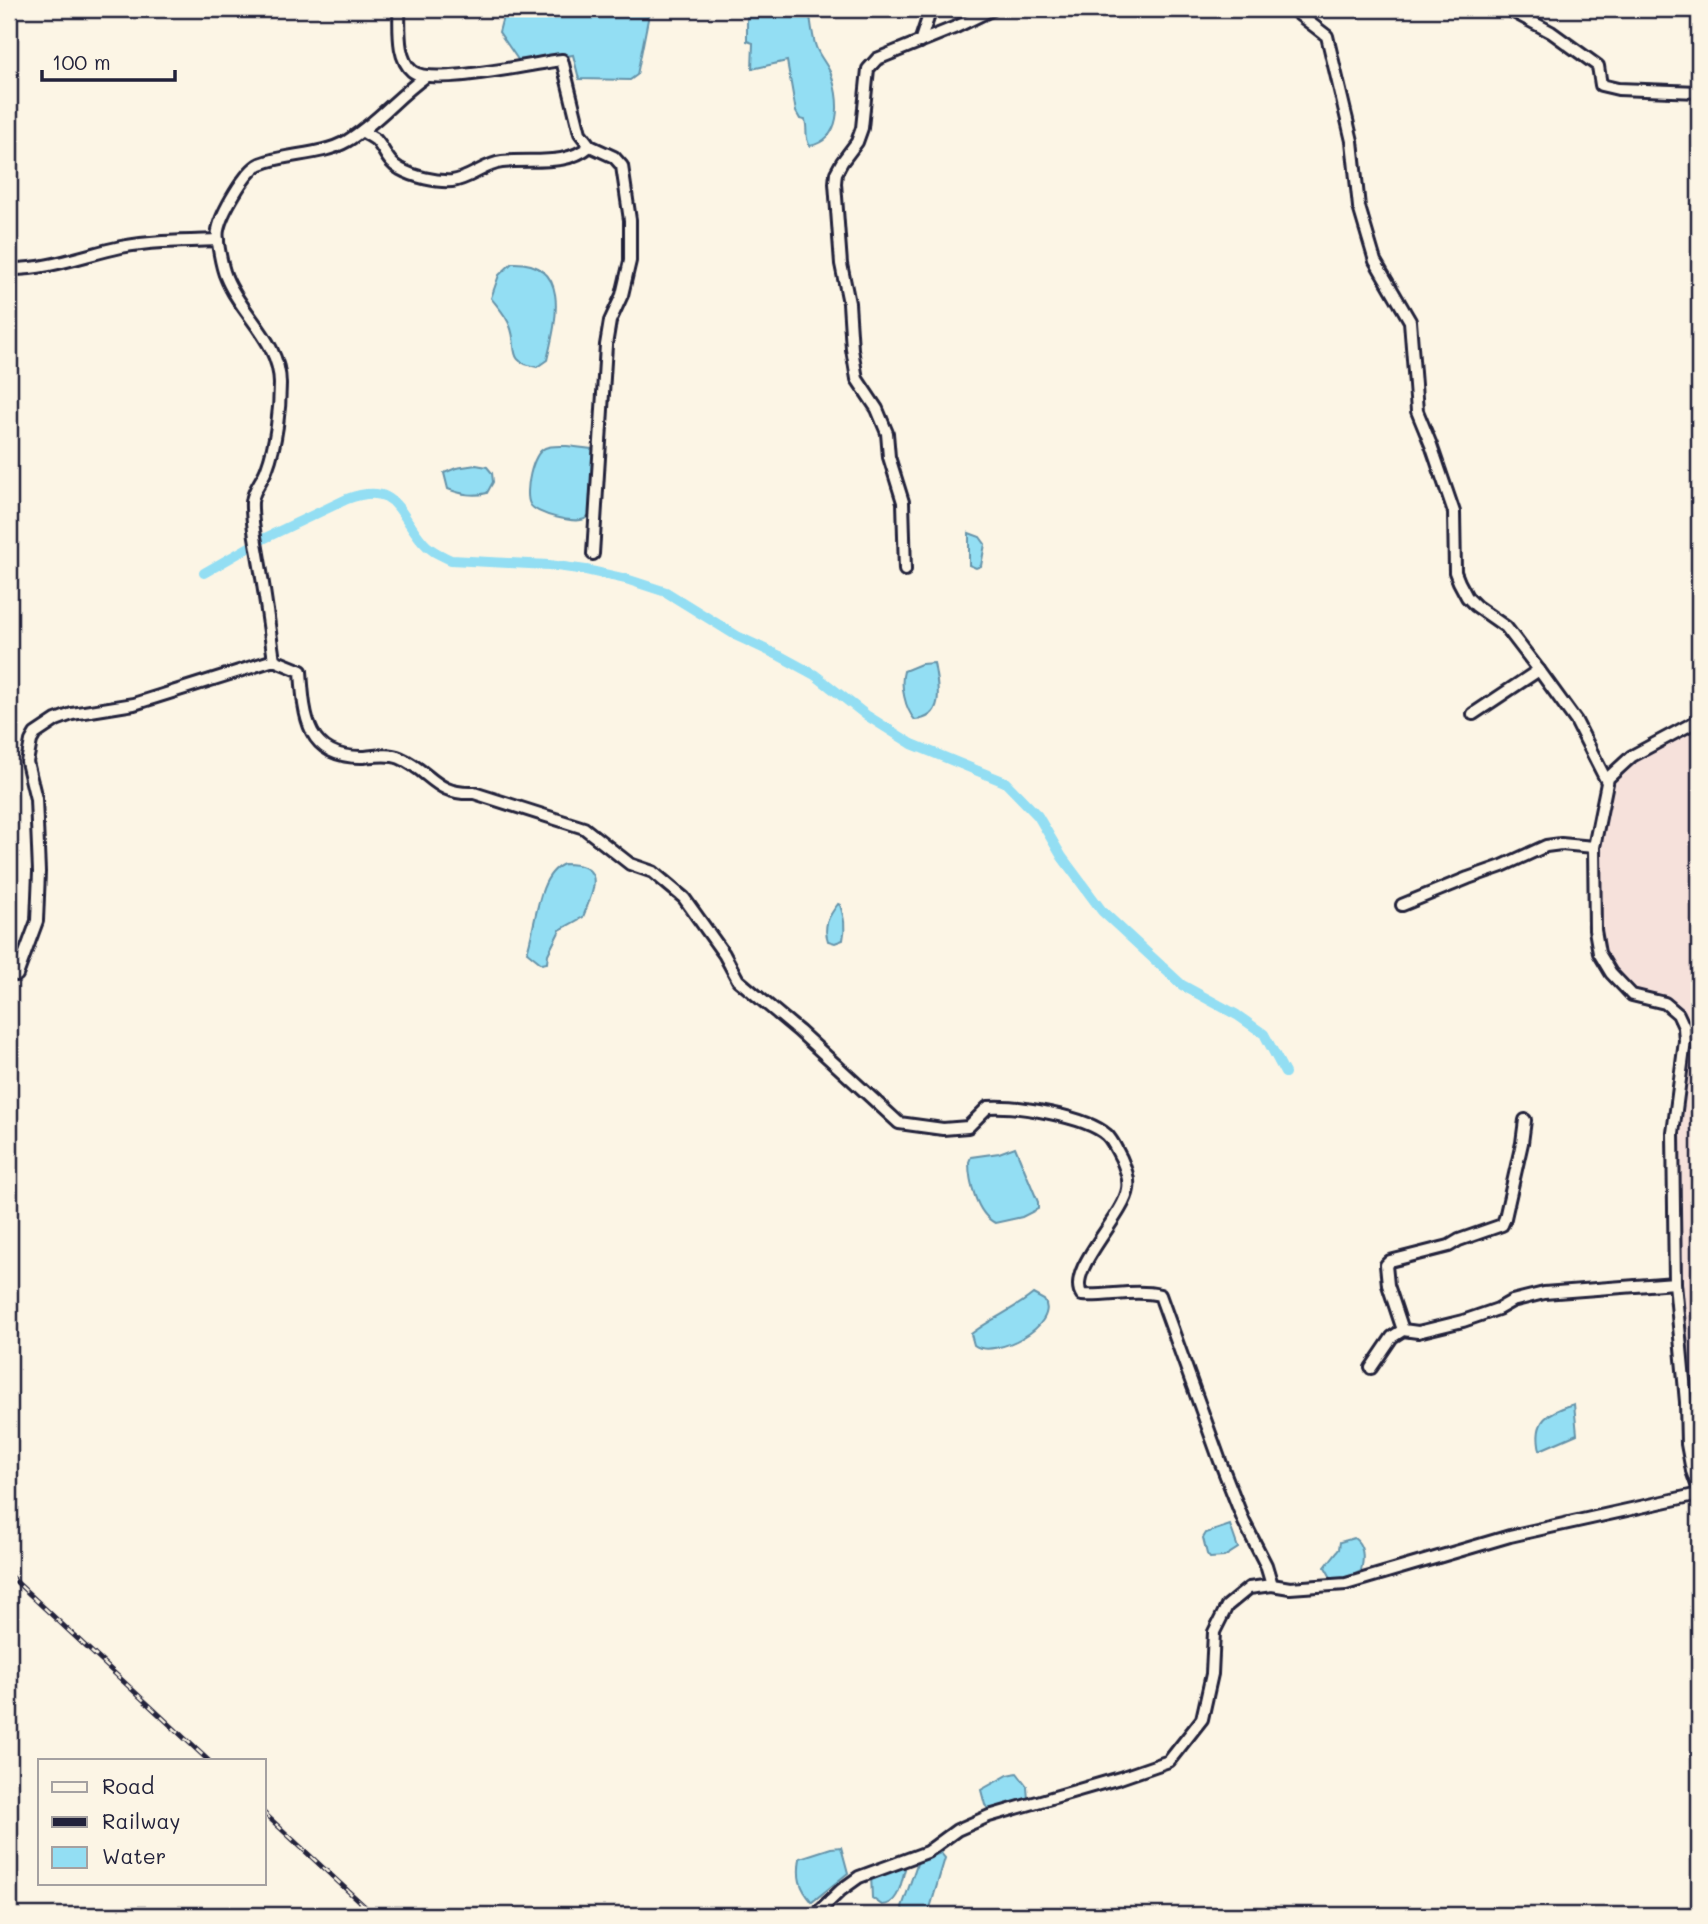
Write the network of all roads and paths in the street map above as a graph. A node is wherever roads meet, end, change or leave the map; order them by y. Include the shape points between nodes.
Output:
1 (399, 9) edge
2 (931, 9) edge
3 (993, 9) edge
4 (1292, 9) edge
5 (1508, 9) edge
6 (920, 42) junction
7 (425, 77) junction
8 (1699, 92) edge
9 (362, 131) junction
10 (590, 146) junction
11 (218, 240) junction
12 (9, 269) edge
13 (593, 554) dead end
14 (905, 570) dead end
15 (274, 660) junction
16 (1539, 670) junction
17 (1473, 714) dead end
18 (1699, 720) edge
19 (1607, 782) junction
20 (1594, 847) junction
21 (1402, 905) dead end
22 (17, 975) dead end
23 (1525, 1120) dead end
24 (1675, 1283) junction
25 (1404, 1330) junction
26 (1371, 1368) dead end
27 (1699, 1492) edge
28 (1272, 1585) junction
29 (815, 1915) edge

1 - 7 street via 406,63
2 - 6 street
3 - 6 street
4 - 16 street via 1327,36 1352,141 1359,207 1375,261 1410,321 1417,411 1454,512 1455,572 1467,597 1506,627
5 - 8 street via 1598,66 1601,85
6 - 14 street via 877,60 868,69 862,128 836,173 835,183 857,379 887,433 902,502
7 - 9 street
7 - 10 street via 562,61 580,133
9 - 10 street via 376,140 399,169 450,181 501,162 549,161
9 - 11 street via 344,143 258,165 225,209
10 - 13 street via 614,156 622,166 630,220 630,261 606,345
11 - 12 street via 150,242
11 - 15 street via 225,275 267,339 281,383 267,469 253,494 253,528
15 - 22 street via 134,704 72,714 35,734 27,762 36,799 37,920
15 - 28 street via 301,671 307,718 318,743 333,754 395,755 443,789 474,793 584,828 630,864 653,872 684,898 738,980 899,1123 968,1127 988,1107 1003,1106 1079,1119 1110,1137 1126,1169 1128,1189 1083,1267 1079,1292 1091,1296 1160,1295 1220,1461
16 - 17 street
16 - 19 street via 1576,721
18 - 19 street via 1632,756
19 - 20 street
20 - 21 street via 1546,846
20 - 24 street via 1599,953 1632,995 1665,1003 1684,1027 1673,1133
23 - 25 street via 1502,1225 1449,1247 1386,1265
24 - 25 street via 1544,1293 1463,1321 1418,1332
24 - 27 street via 1687,1444
25 - 26 street via 1392,1337
27 - 28 street via 1510,1536 1346,1584
28 - 29 street via 1249,1588 1227,1606 1214,1632 1212,1674 1202,1719 1169,1761 957,1830 927,1852 859,1877

